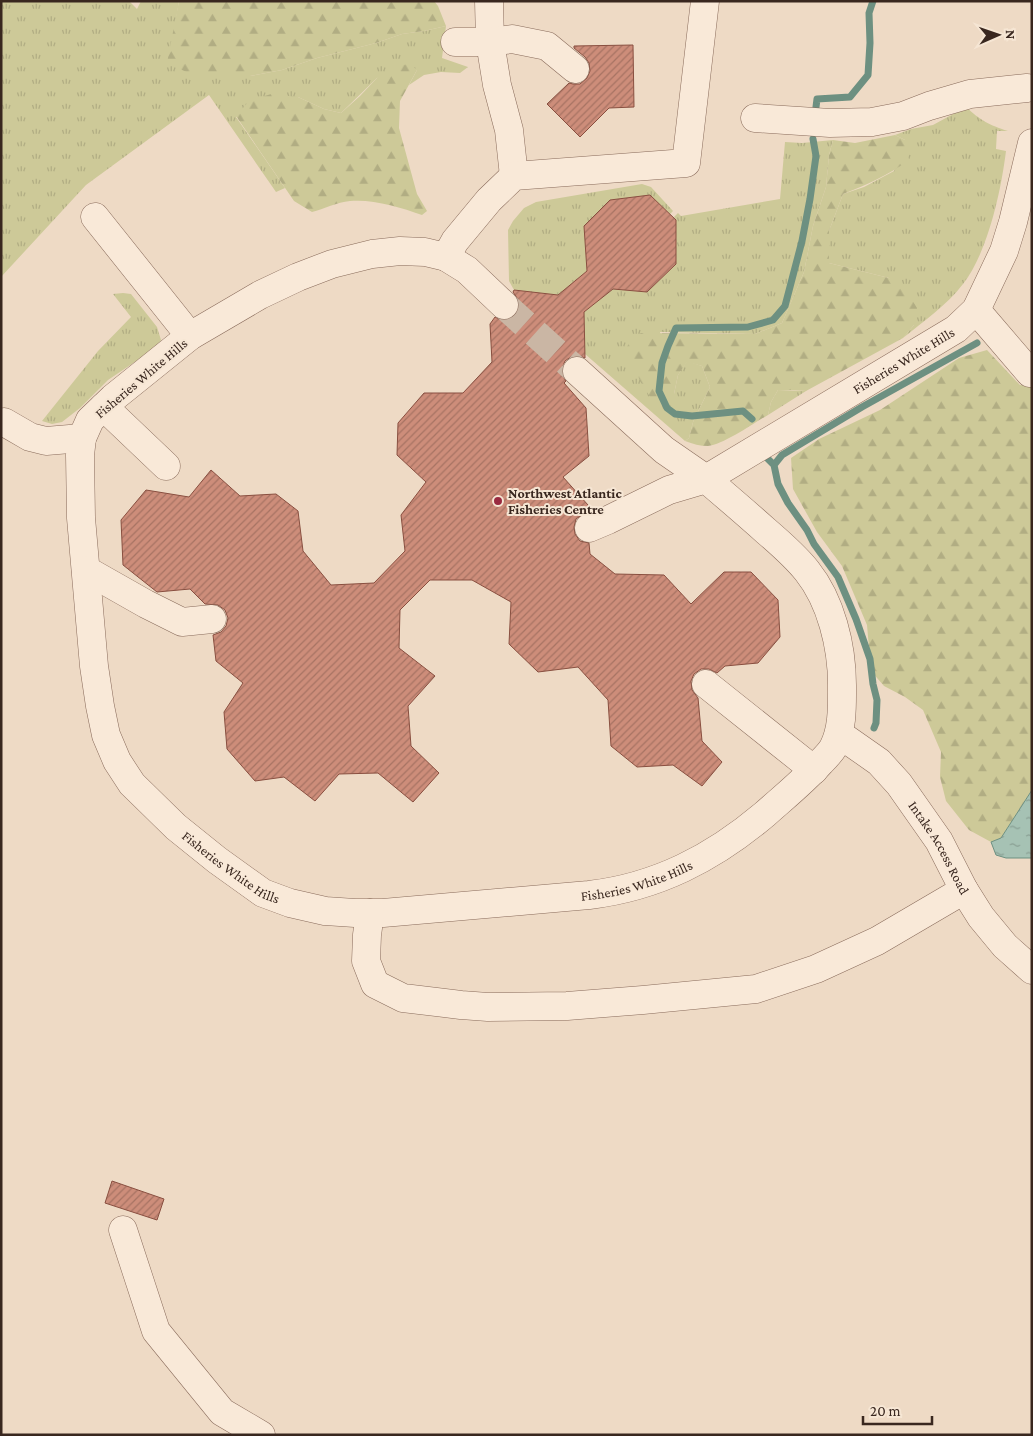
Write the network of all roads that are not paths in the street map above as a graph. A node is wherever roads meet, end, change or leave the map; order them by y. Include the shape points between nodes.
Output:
1 (489, 1) edge
2 (705, 1) edge
3 (455, 42) dead end
4 (490, 42) junction
5 (575, 69) dead end
6 (1030, 85) edge
7 (754, 118) dead end
8 (1032, 144) edge
9 (1028, 170) edge
10 (514, 176) junction
11 (94, 217) dead end
12 (446, 257) junction
13 (504, 304) tunnel mouth
14 (976, 310) junction
15 (190, 336) junction
16 (577, 370) tunnel mouth
17 (1030, 373) dead end
18 (104, 407) junction
19 (4, 422) dead end
20 (82, 438) junction
21 (166, 466) dead end
22 (706, 479) junction
23 (589, 528) dead end
24 (86, 570) junction
25 (212, 619) dead end
26 (706, 684) dead end
27 (839, 734) junction
28 (814, 770) junction
29 (964, 890) junction
30 (370, 914) junction
31 (1032, 970) edge
32 (123, 1230) dead end
33 (261, 1435) edge

1 - 4 lane
2 - 10 lane via 686,163
3 - 4 lane
4 - 5 lane via 512,39 546,46
4 - 10 lane via 509,130
6 - 7 lane via 970,94 872,122
8 - 9 lane, Fisheries White Hills
9 - 14 lane, Fisheries White Hills via 1004,251
10 - 12 lane via 484,206
11 - 15 lane
12 - 13 lane, Fisheries White Hills via 467,270
12 - 15 lane, Fisheries White Hills via 400,251 332,264 260,295
14 - 17 lane
14 - 22 lane, Fisheries White Hills via 956,329
15 - 18 lane, Fisheries White Hills
16 - 22 lane, Fisheries White Hills via 664,450
18 - 20 lane, Fisheries White Hills via 90,420
18 - 21 lane
19 - 20 lane via 30,437 46,441
20 - 24 lane, Fisheries White Hills via 81,518
22 - 23 lane via 669,490
22 - 27 lane, Fisheries White Hills via 790,552 808,572 823,598 835,629 842,663
24 - 25 lane via 182,622
24 - 30 lane, Fisheries White Hills via 94,666 106,735 132,784 176,827 263,893 325,911
26 - 28 lane
27 - 28 lane, Fisheries White Hills via 832,750
27 - 29 lane, Intake Access Road via 879,762 899,784 939,842
28 - 30 lane, Fisheries White Hills via 728,842 696,862 658,879 611,892
29 - 30 lane via 877,941 816,969 756,989 567,1006 461,1006 403,998 375,984 366,960
29 - 31 lane, Intake Access Road via 981,918
32 - 33 lane via 156,1331 222,1412

